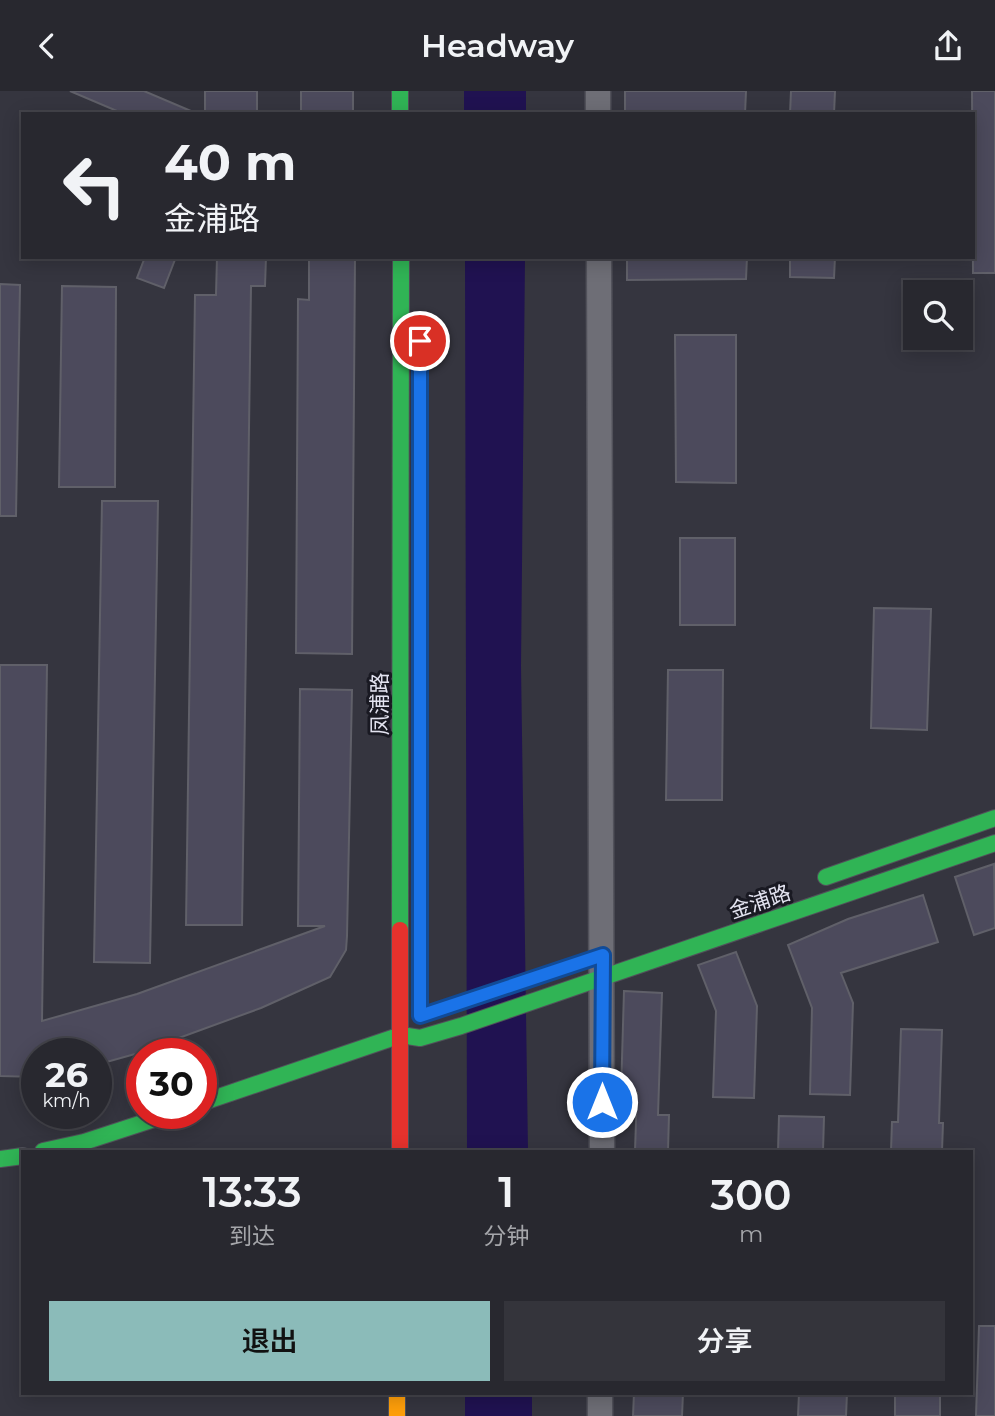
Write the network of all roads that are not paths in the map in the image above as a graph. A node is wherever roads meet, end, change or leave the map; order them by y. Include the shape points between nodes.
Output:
1 (400, 91) edge
2 (598, 91) edge
3 (400, 112) edge
4 (598, 112) edge
5 (401, 259) edge
6 (598, 259) edge
7 (995, 818) edge
8 (995, 843) edge
9 (812, 882) dead end
10 (603, 961) junction
11 (401, 1035) junction
12 (420, 1038) junction
13 (420, 1059) dead end
14 (217, 1098) edge
15 (126, 1128) edge
16 (48, 1150) edge
17 (400, 1150) edge
18 (602, 1150) edge
19 (21, 1156) edge
20 (0, 1159) edge
21 (397, 1395) edge
22 (600, 1395) edge
23 (397, 1416) edge
24 (600, 1416) edge

1 - 3 street
2 - 4 street
5 - 11 street, 凤浦路
6 - 10 street
7 - 9 street, 金浦路
8 - 10 street, 金浦路
10 - 12 street, 金浦路 via 539,1000
10 - 18 street
11 - 12 street
11 - 12 street via 420,1016
11 - 14 street
11 - 17 street, 凤浦路
12 - 13 street
15 - 16 street
19 - 20 street
21 - 23 street
22 - 24 street

